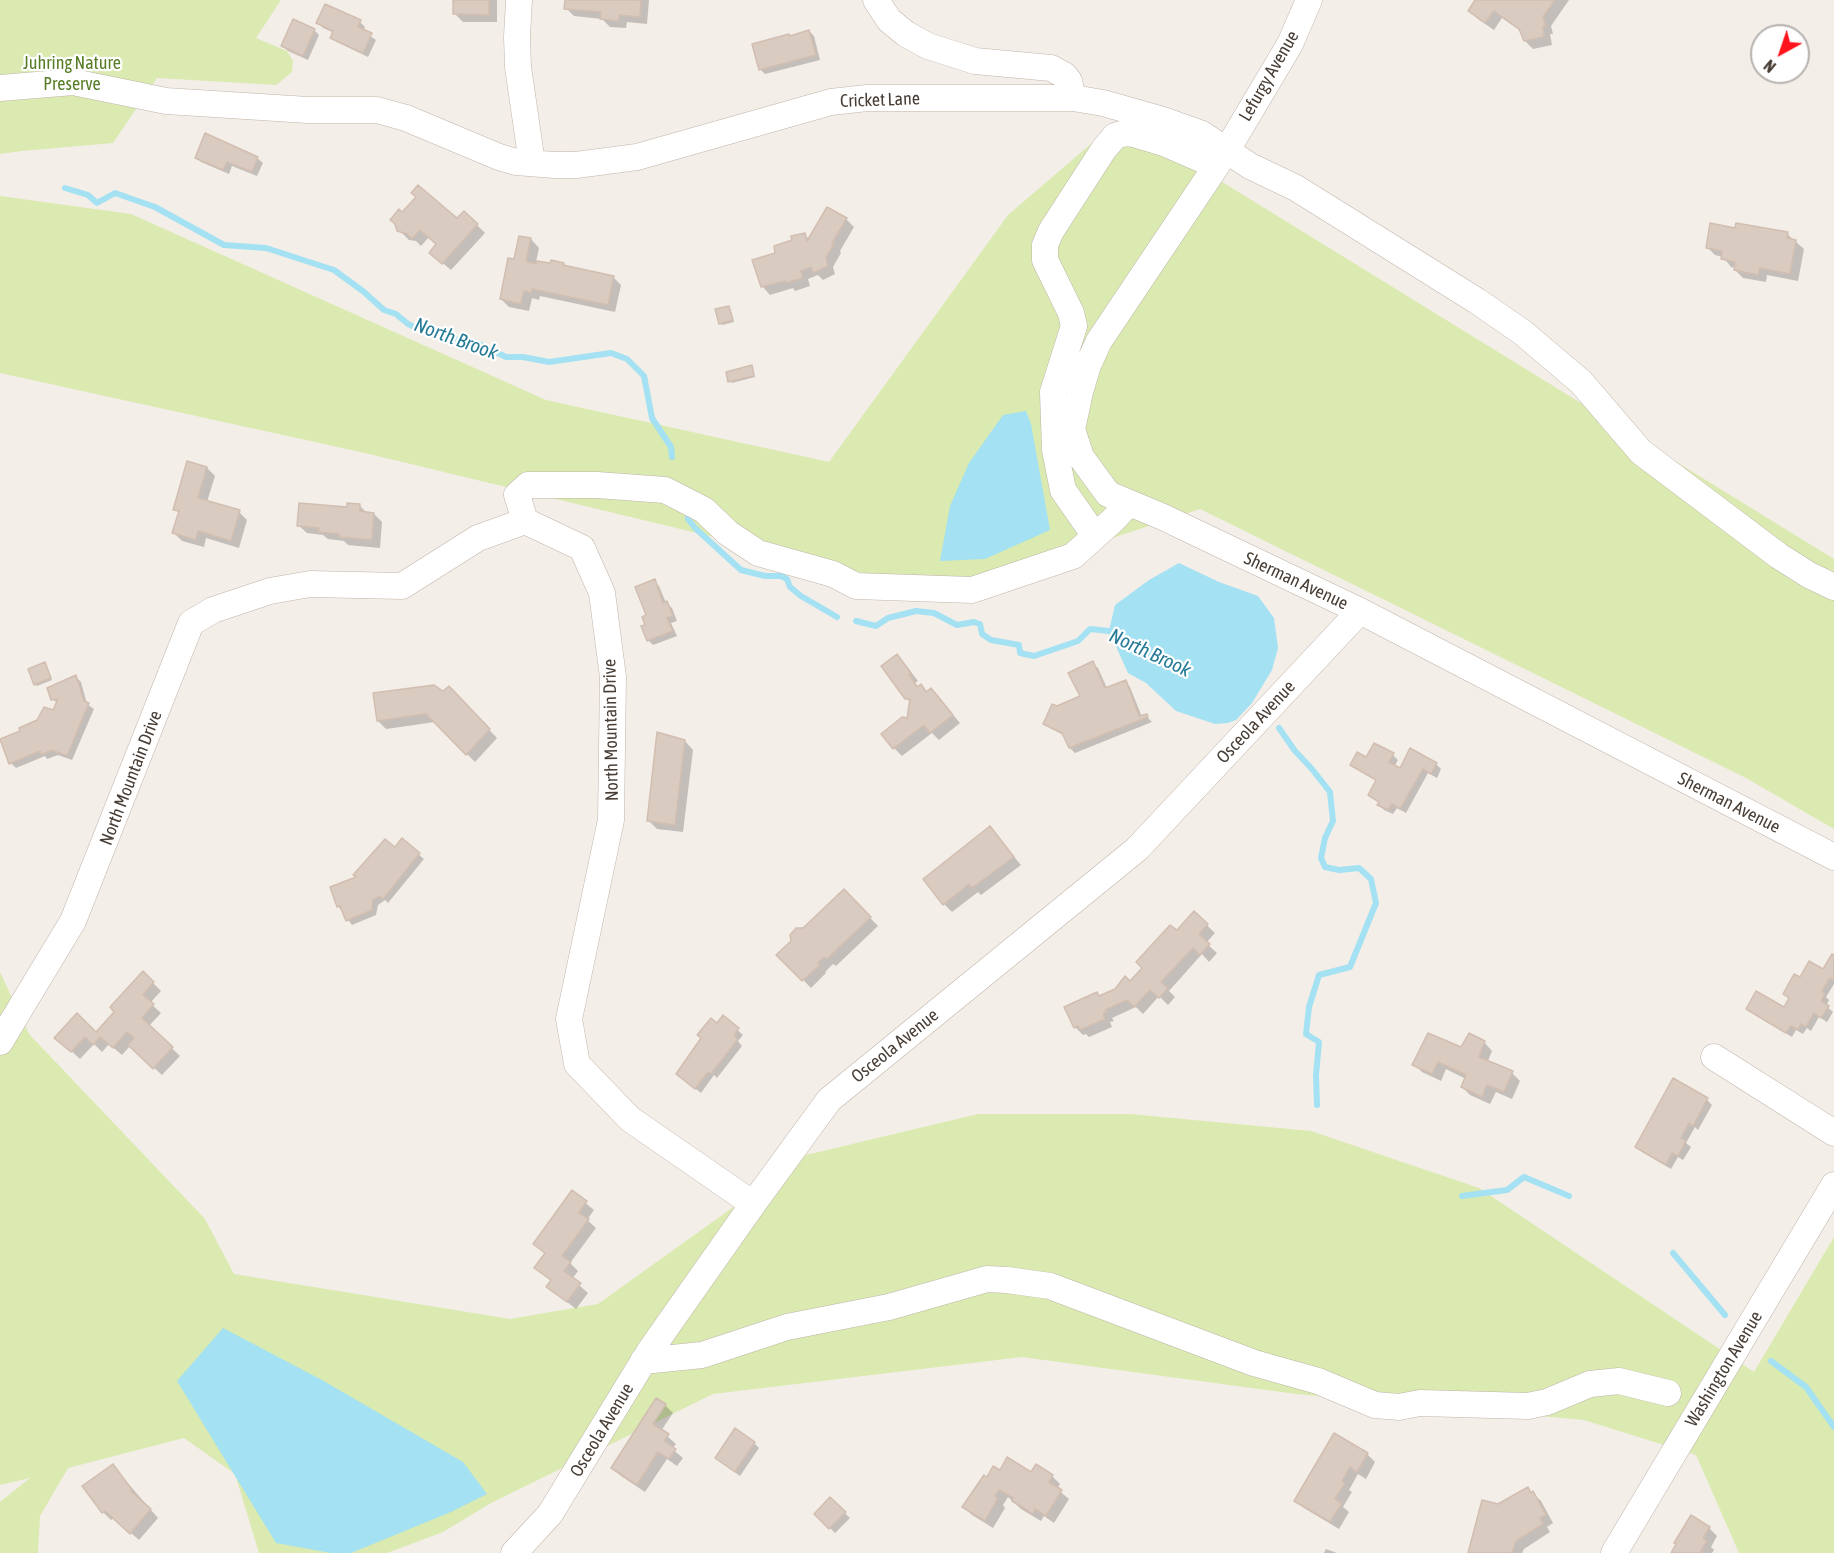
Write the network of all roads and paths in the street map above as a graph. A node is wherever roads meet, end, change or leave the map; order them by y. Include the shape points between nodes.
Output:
1 (519, 0) edge
2 (876, 0) edge
3 (1309, 0) edge
4 (0, 88) edge
5 (1073, 98) junction
6 (1221, 157) junction
7 (532, 163) junction
8 (1128, 503) junction
9 (525, 521) junction
10 (1095, 536) junction
11 (1834, 587) edge
12 (1360, 611) junction
13 (1834, 857) edge
14 (0, 1042) edge
15 (1714, 1057) dead end
16 (1834, 1133) edge
17 (1834, 1185) edge
18 (753, 1204) junction
19 (643, 1361) junction
20 (1668, 1394) dead end
21 (514, 1553) edge
22 (1614, 1553) edge

1 - 7 street via 518,68
2 - 5 street via 889,20 928,46 975,61 1051,68 1069,81
3 - 6 street, Lefurgy Avenue via 1290,44
4 - 7 street, Cricket Lane via 73,82 166,101 377,110 499,157
5 - 6 street, Cricket Lane via 1103,103 1202,134
5 - 7 street, Cricket Lane via 867,98 831,102 637,157 576,165
6 - 8 street, Sherman Avenue via 1099,341 1080,392 1072,429 1081,457 1108,494
6 - 10 street via 1134,134 1115,136 1045,245 1045,260 1074,326 1053,392 1055,450 1063,490
6 - 11 street via 1296,188 1478,301 1581,382 1641,452 1779,556
8 - 10 street
8 - 12 street, Sherman Avenue
9 - 10 street via 517,495 528,485 665,490 704,510 728,533 758,553 833,574 856,586 972,590 1073,556
9 - 14 street, North Mountain Drive via 478,538 402,586 310,584 270,591 213,610 191,623 73,921
9 - 18 street, North Mountain Drive via 582,548 602,593 613,677 612,820 569,1019 577,1064 630,1119
12 - 13 street, Sherman Avenue
12 - 18 street, Osceola Avenue via 1137,849 829,1100
15 - 16 street
17 - 22 street, Washington Avenue
18 - 19 street, Osceola Avenue
19 - 20 street via 702,1355 787,1328 890,1307 987,1279 1050,1286 1376,1405 1528,1406 1590,1384 1619,1382
19 - 21 street, Osceola Avenue via 550,1514

